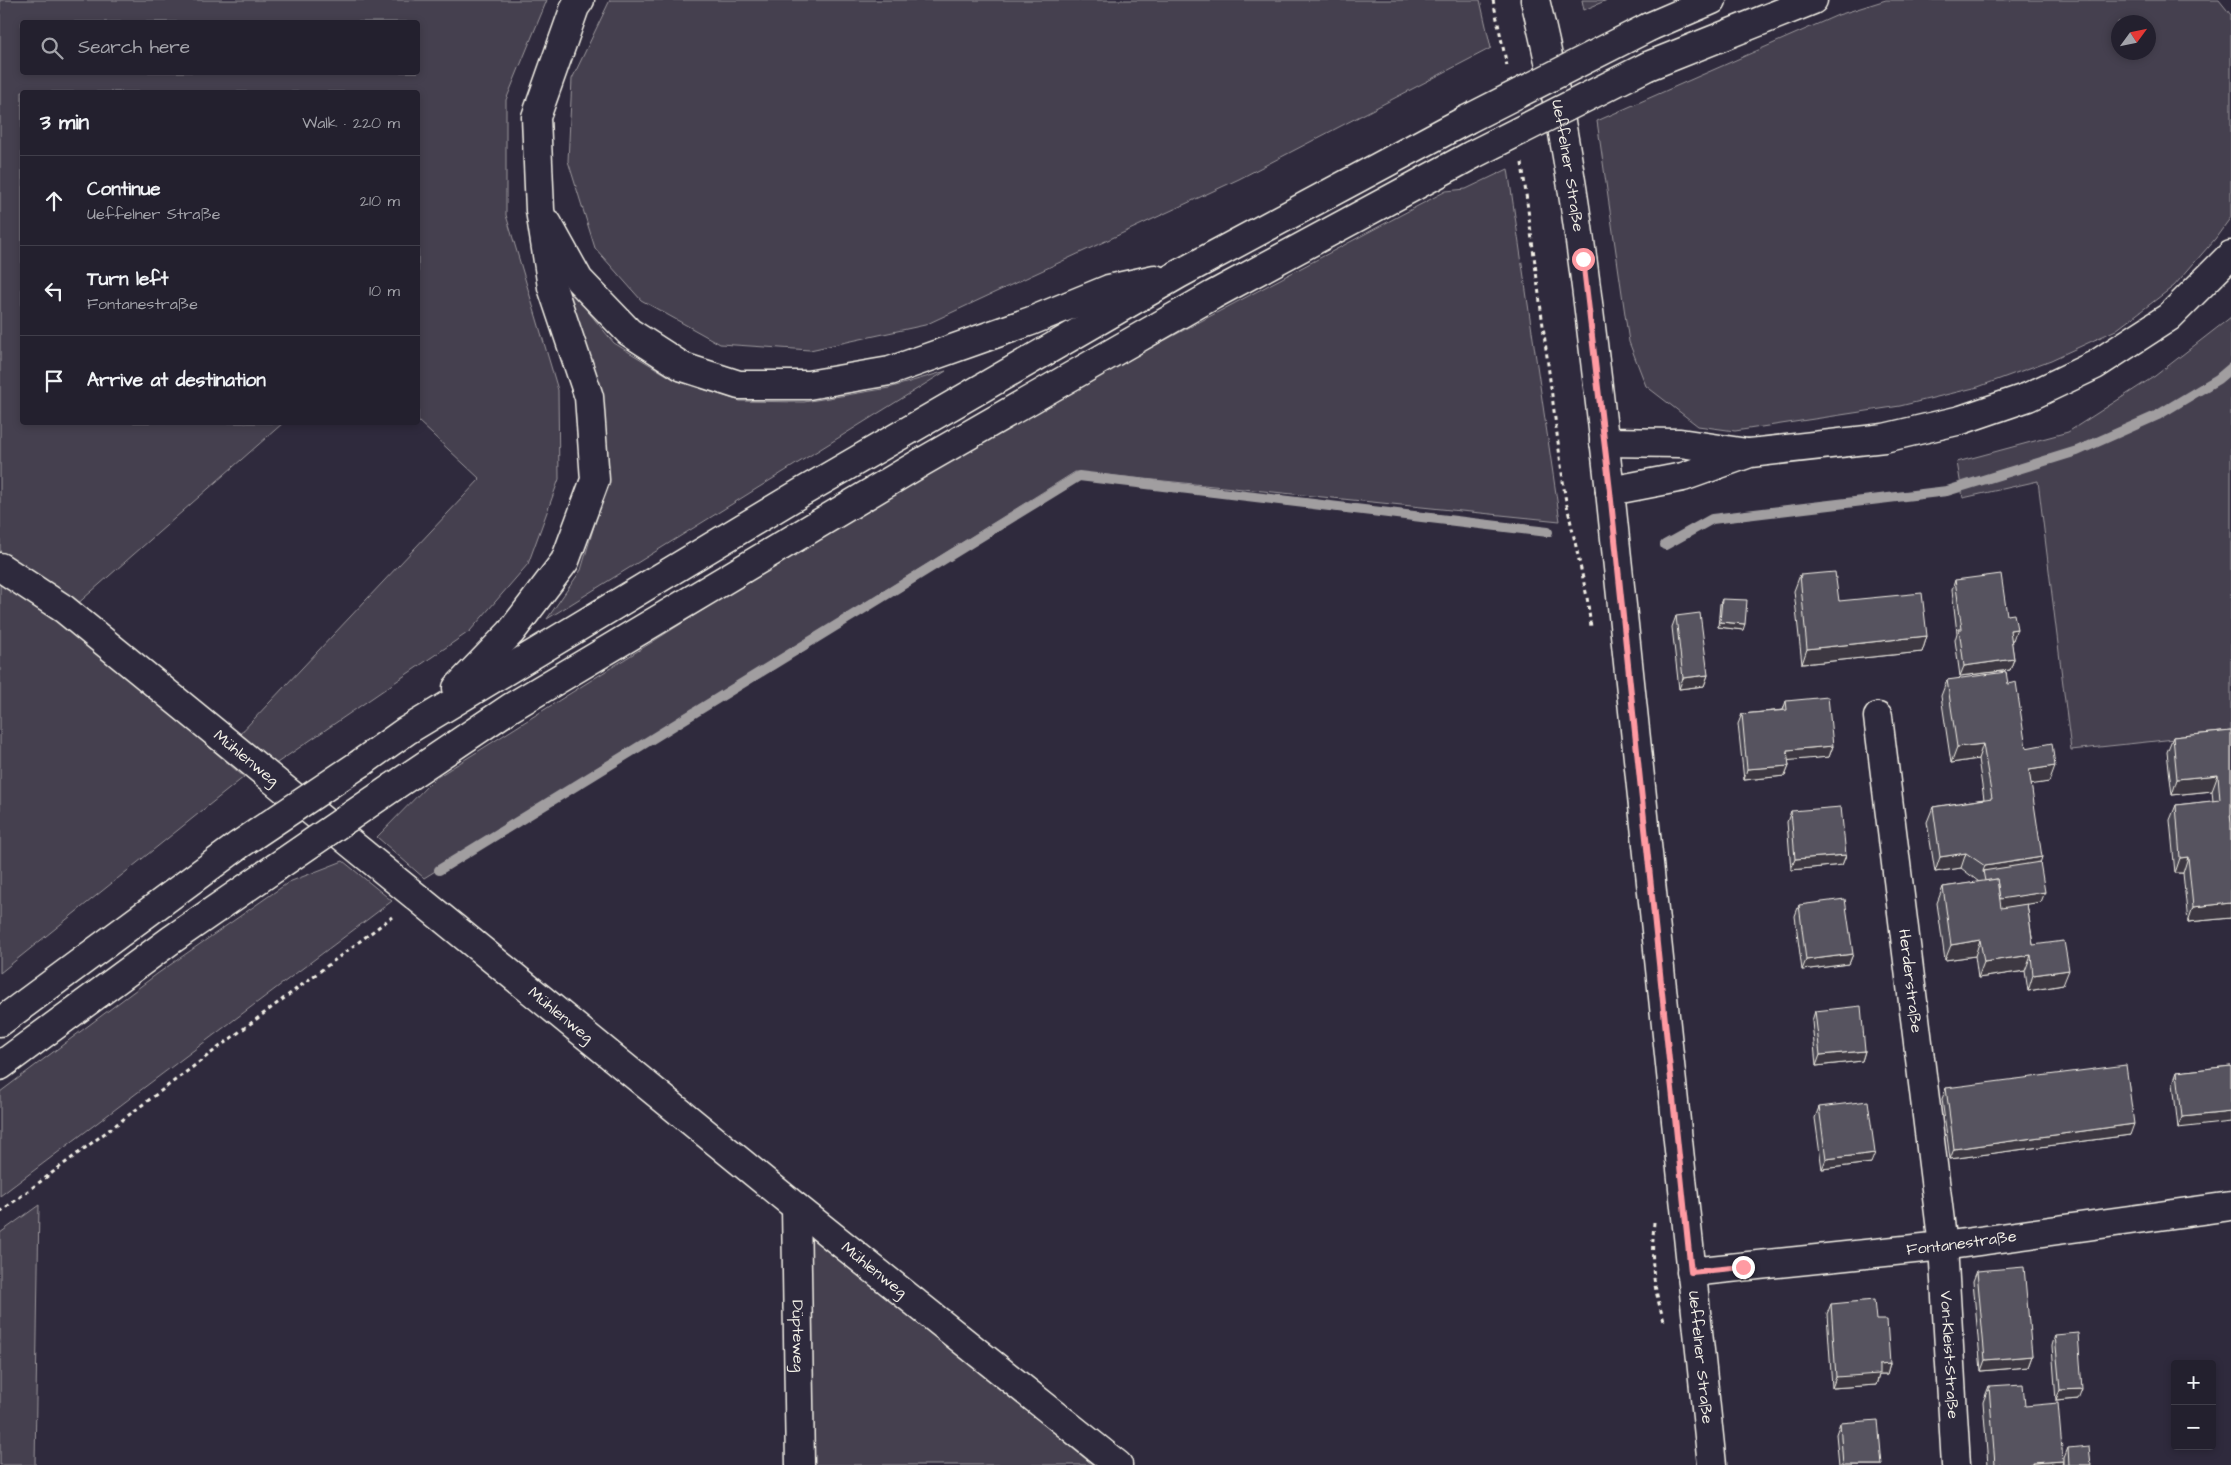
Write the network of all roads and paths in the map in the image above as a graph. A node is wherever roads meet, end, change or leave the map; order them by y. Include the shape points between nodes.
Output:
1 (580, 0) edge
2 (1493, 0) edge
3 (1535, 0) edge
4 (1712, 0) edge
5 (1768, 0) edge
6 (1813, 0) edge
7 (1648, 66) junction
8 (1508, 72) dead end
9 (1521, 157) dead end
10 (540, 210) junction
11 (2231, 254) edge
12 (1179, 274) junction
13 (1604, 442) junction
14 (1750, 453) junction
15 (1610, 491) junction
16 (0, 567) edge
17 (1587, 597) dead end
18 (1878, 717) dead end
19 (406, 732) junction
20 (417, 898) junction
21 (0, 1022) edge
22 (0, 1066) edge
23 (2231, 1206) edge
24 (796, 1207) junction
25 (0, 1212) edge
26 (1943, 1246) junction
27 (1691, 1272) junction
28 (800, 1465) edge
29 (1118, 1465) edge
30 (1712, 1465) edge
31 (1956, 1465) edge

1 - 10 main road via 536,117
2 - 8 path
3 - 13 main road, Ueffelner Straße via 1571,176
4 - 12 main road, bridge via 1649,27 1466,120
5 - 7 main road
6 - 7 main road
7 - 22 main road, bridge via 1204,300 1024,402 510,708 170,940
9 - 17 path via 1565,496
10 - 12 main road via 580,280 629,332 683,367 739,385 808,385 890,370 1031,321 1108,289
10 - 19 main road via 552,287 589,397 595,480 565,561 487,659
11 - 14 main road via 2169,317 2096,365 2028,397 1961,420 1884,438
12 - 19 main road via 804,491
13 - 14 main road via 1680,443
13 - 15 main road, Ueffelner Straße
14 - 15 main road via 1683,477
15 - 27 main road, Ueffelner Straße
16 - 20 main road, Mühlenweg via 64,609
18 - 26 main road, Herderstraße
19 - 21 main road, bridge via 239,845
20 - 24 main road, Mühlenweg
20 - 25 path
23 - 26 main road, Fontanestraße
24 - 28 main road, Düpteweg
24 - 29 main road, Mühlenweg
26 - 27 main road, Fontanestraße
26 - 31 main road, Von-Kleist-Straße
27 - 30 main road, Ueffelner Straße

